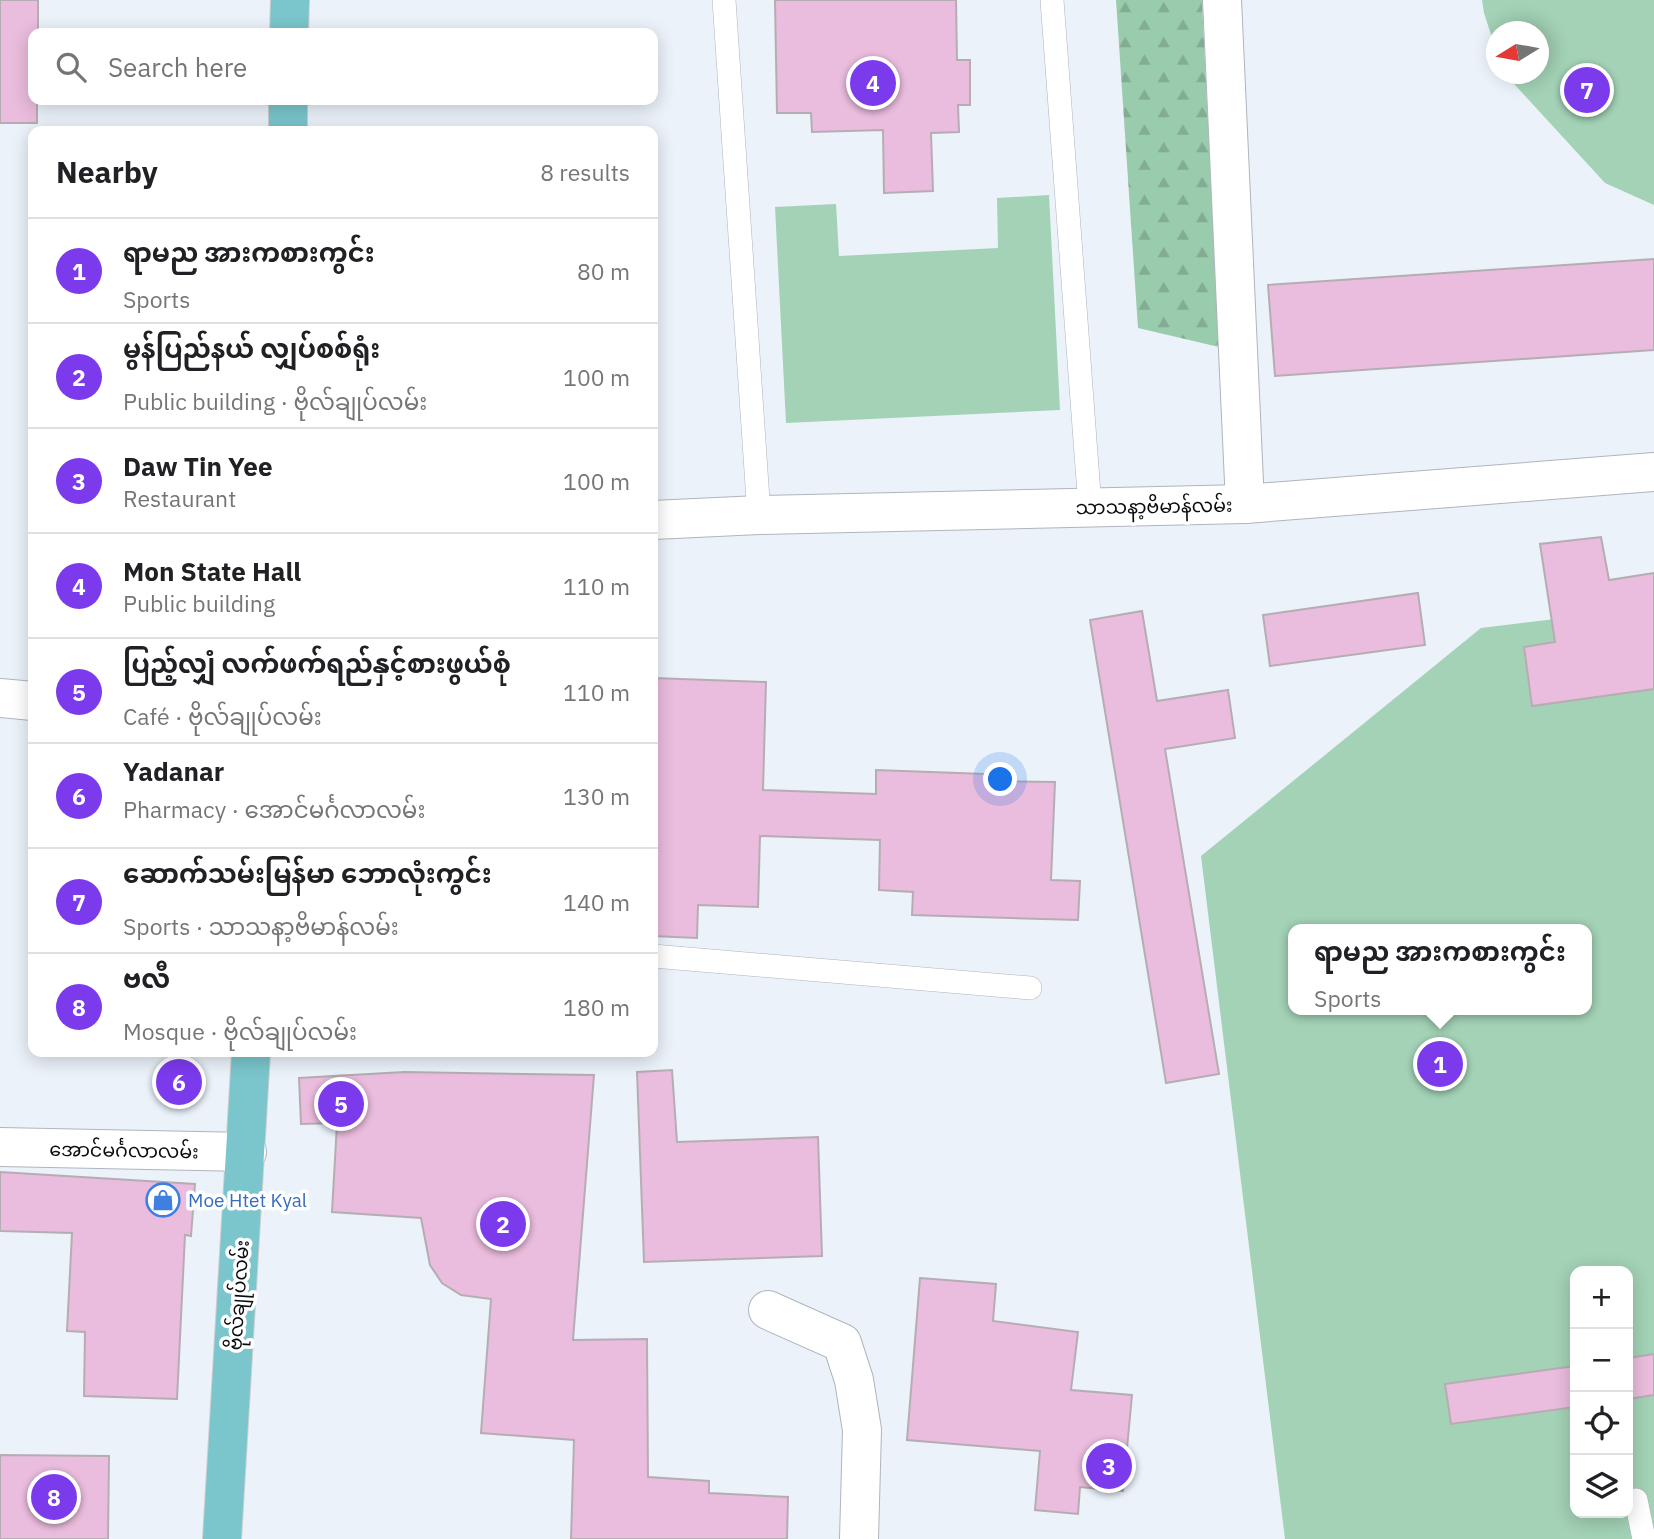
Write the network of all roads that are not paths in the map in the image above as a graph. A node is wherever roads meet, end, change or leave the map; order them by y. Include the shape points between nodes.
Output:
1 (290, 0) edge
2 (724, 0) edge
3 (1052, 0) edge
4 (1222, 0) edge
5 (289, 28) edge
6 (288, 105) edge
7 (288, 126) edge
8 (1654, 472) edge
9 (1245, 504) junction
10 (1090, 507) junction
11 (759, 515) junction
12 (658, 520) edge
13 (0, 698) edge
14 (28, 701) edge
15 (658, 956) edge
16 (1030, 988) dead end
17 (251, 1057) edge
18 (0, 1147) edge
19 (247, 1152) junction
20 (768, 1310) dead end
21 (1636, 1500) dead end
22 (222, 1539) edge
23 (859, 1539) edge
24 (1644, 1539) edge

1 - 5 main road
2 - 11 lane
3 - 10 lane
4 - 9 street
6 - 7 main road
8 - 9 street, သာသနာ့ဗိမာန်လမ်း
9 - 10 street, သာသနာ့ဗိမာန်လမ်း
10 - 11 street, သာသနာ့ဗိမာန်လမ်း
11 - 12 street, သာသနာ့ဗိမာန်လမ်း
13 - 14 street
15 - 16 lane
17 - 19 main road, ဗိုလ်ချုပ်လမ်း
18 - 19 street, အောင်မင်္ဂလာလမ်း
19 - 22 main road, ဗိုလ်ချုပ်လမ်း
20 - 23 street via 842,1343 862,1430
21 - 24 lane

